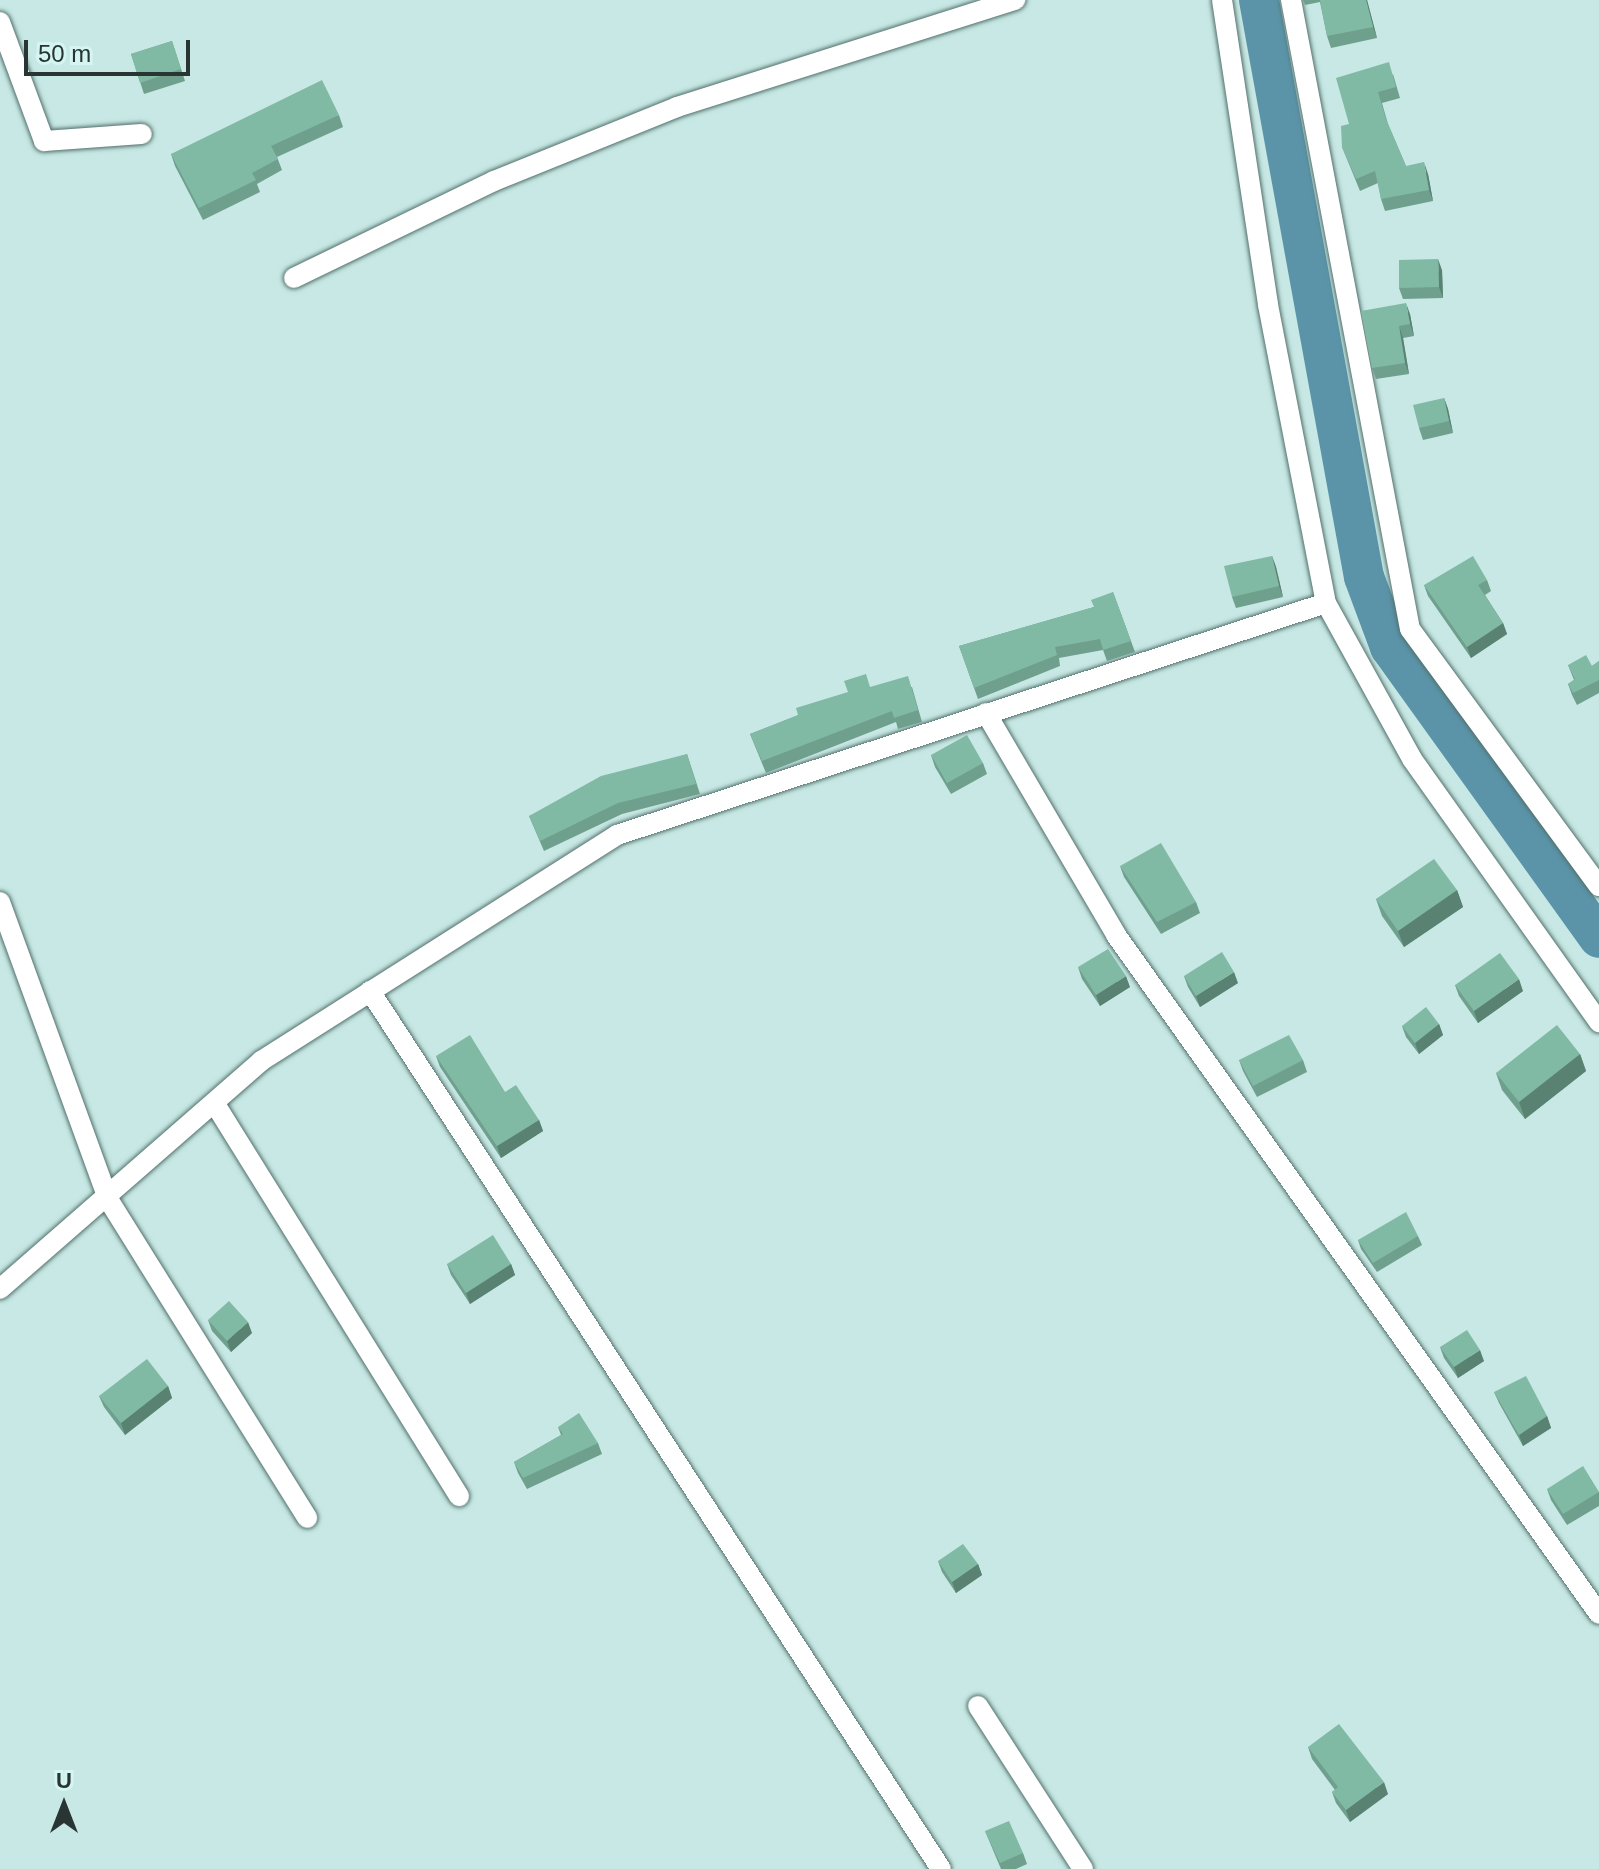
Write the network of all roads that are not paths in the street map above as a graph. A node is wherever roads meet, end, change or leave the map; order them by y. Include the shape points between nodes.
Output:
1 (1015, 0) edge
2 (1222, 0) edge
3 (1291, 0) edge
4 (0, 22) edge
5 (142, 134) dead end
6 (294, 278) dead end
7 (1326, 603) junction
8 (986, 713) junction
9 (1599, 886) edge
10 (0, 902) edge
11 (370, 991) junction
12 (1599, 1022) edge
13 (215, 1104) junction
14 (108, 1199) junction
15 (0, 1289) edge
16 (459, 1496) dead end
17 (307, 1518) dead end
18 (1599, 1614) edge
19 (978, 1706) dead end
20 (941, 1869) edge
21 (1083, 1869) edge

1 - 6 street via 677,107 494,181
2 - 7 street via 1268,305
3 - 9 street via 1410,629
4 - 5 street via 44,141
7 - 8 street
7 - 12 street via 1412,759
8 - 11 street via 617,835
8 - 18 street via 1116,935
10 - 14 street
11 - 13 street via 261,1061
11 - 20 street
13 - 14 street
13 - 16 street
14 - 15 street
14 - 17 street
19 - 21 street

